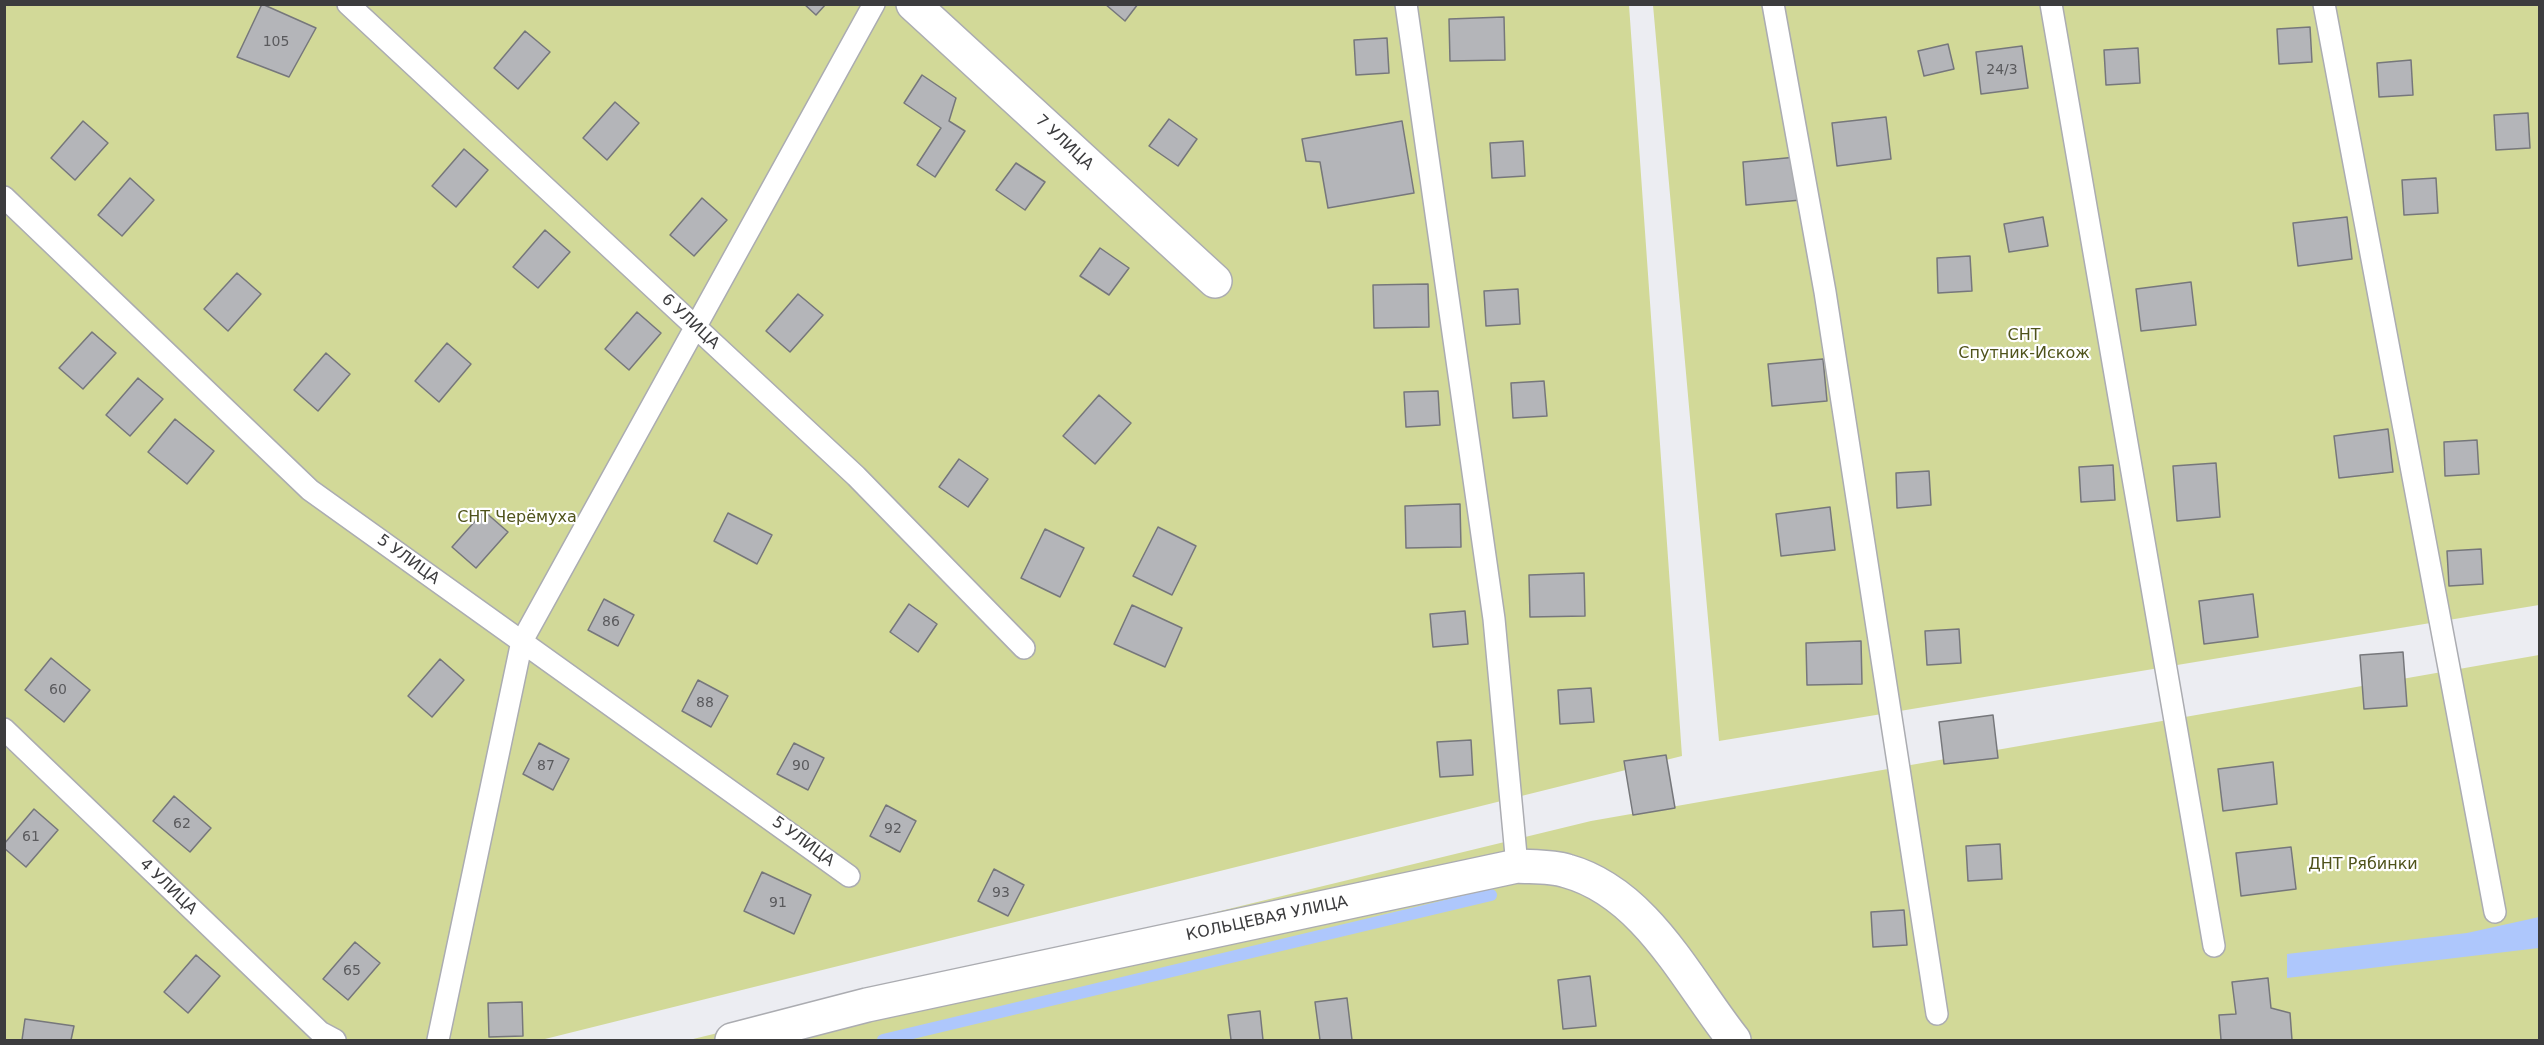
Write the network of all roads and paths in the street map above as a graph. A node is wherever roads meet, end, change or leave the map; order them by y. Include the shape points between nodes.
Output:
1 (348, 4) edge
2 (874, 4) edge
3 (913, 4) edge
4 (1406, 4) edge
5 (1773, 4) edge
6 (2051, 4) edge
7 (2324, 4) edge
8 (4, 197) edge
9 (1215, 281) dead end
10 (697, 328) junction
11 (522, 641) junction
12 (1024, 648) dead end
13 (4, 729) edge
14 (1517, 866) junction
15 (849, 876) dead end
16 (2495, 912) dead end
17 (2214, 946) dead end
18 (1937, 1014) dead end
19 (334, 1041) edge
20 (438, 1041) edge
21 (732, 1041) edge
22 (1734, 1041) edge

1 - 10 lane, 6 УЛИЦА
2 - 10 lane
3 - 9 street, 7 УЛИЦА
4 - 14 lane via 1494,619
5 - 18 lane via 1825,292
6 - 17 lane
7 - 16 lane
8 - 11 lane, 5 УЛИЦА via 310,490
10 - 11 lane
10 - 12 lane, 6 УЛИЦА via 856,476
11 - 15 lane, 5 УЛИЦА
11 - 20 lane
13 - 19 lane, 4 УЛИЦА via 320,1032
14 - 21 street, КОЛЬЦЕВАЯ УЛИЦА via 867,1005
14 - 22 street, КОЛЬЦЕВАЯ УЛИЦА via 1567,871 1609,890 1663,942

